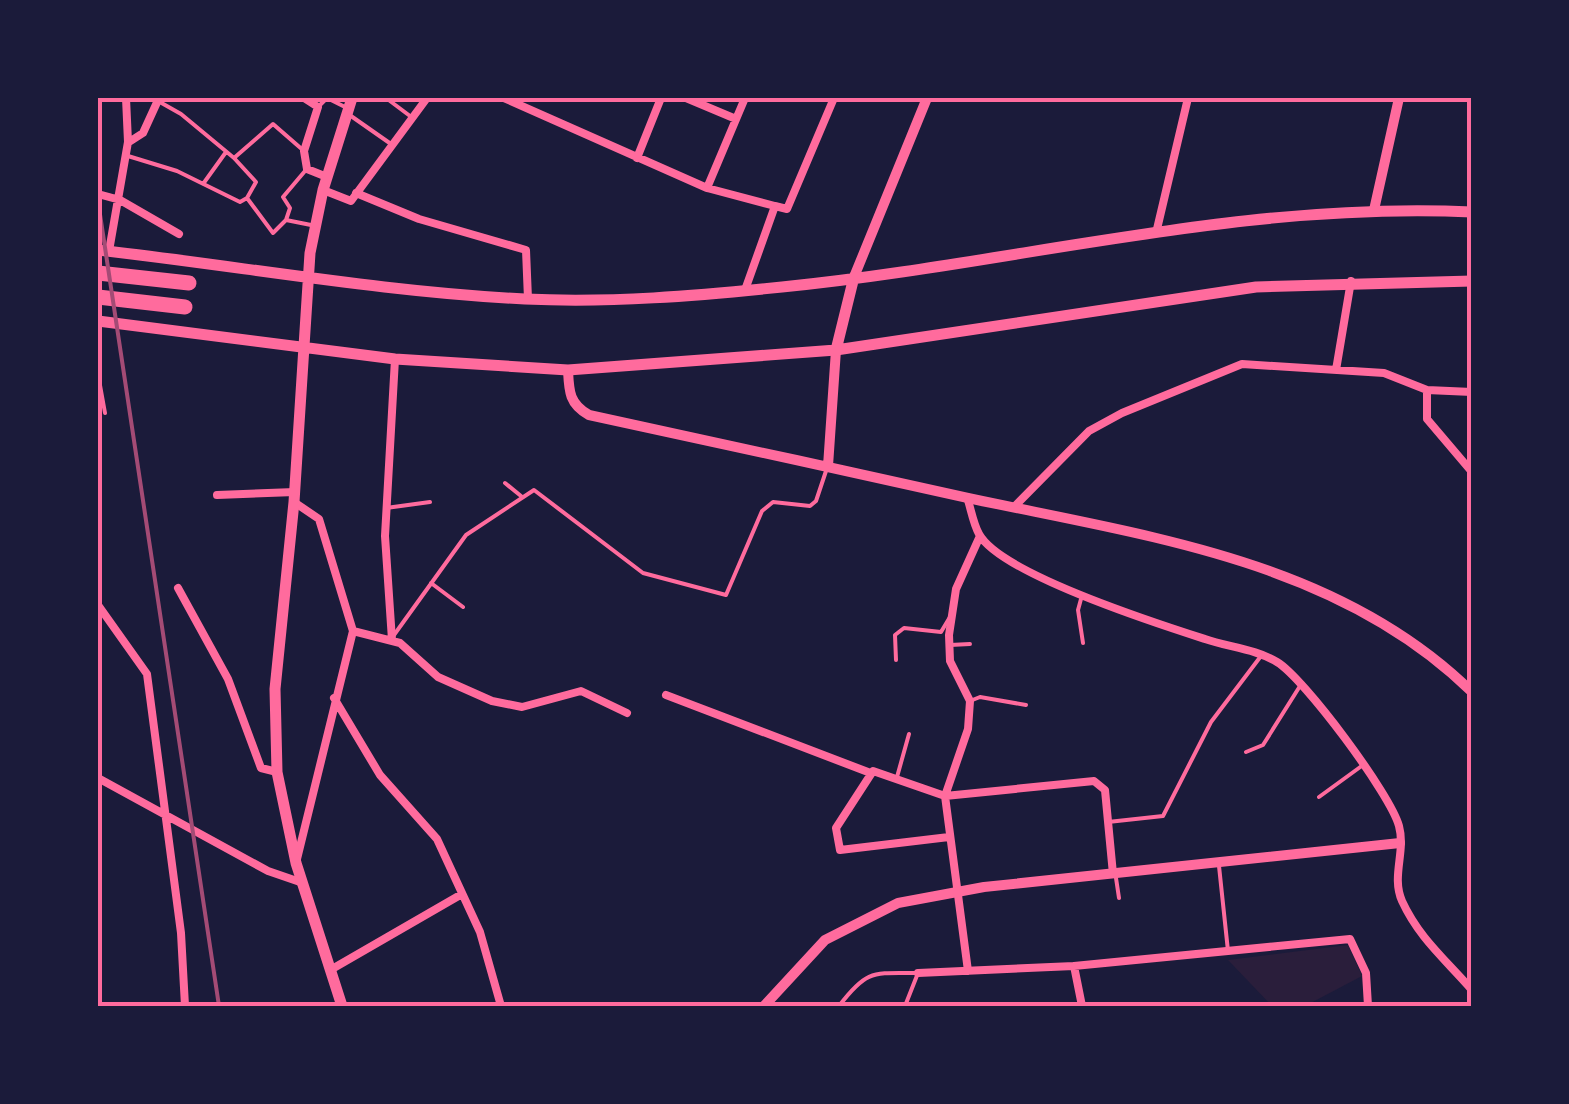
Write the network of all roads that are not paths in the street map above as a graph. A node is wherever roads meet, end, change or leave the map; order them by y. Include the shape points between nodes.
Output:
1 (126, 98) edge
2 (304, 98) edge
3 (386, 98) edge
4 (427, 98) edge
5 (504, 98) edge
6 (661, 98) edge
7 (686, 98) edge
8 (744, 98) edge
9 (834, 98) edge
10 (927, 98) edge
11 (1188, 98) edge
12 (1400, 98) edge
13 (158, 99) edge
14 (318, 107) junction
15 (349, 107) edge
16 (411, 117) junction
17 (736, 118) junction
18 (128, 142) junction
19 (390, 144) junction
20 (304, 150) junction
21 (226, 152) junction
22 (126, 156) junction
23 (234, 158) junction
24 (636, 158) junction
25 (307, 169) junction
26 (325, 183) junction
27 (204, 184) junction
28 (706, 188) junction
29 (356, 193) junction
30 (98, 194) edge
31 (247, 198) junction
32 (120, 200) junction
33 (775, 206) junction
34 (1374, 210) junction
35 (1472, 212) edge
36 (286, 220) junction
37 (314, 226) junction
38 (1157, 229) junction
39 (179, 234) dead end
40 (103, 250) edge
41 (98, 272) edge
42 (854, 277) junction
43 (307, 278) junction
44 (1351, 281) junction
45 (1472, 281) edge
46 (189, 283) dead end
47 (744, 290) junction
48 (98, 297) edge
49 (528, 299) junction
50 (185, 307) dead end
51 (98, 320) edge
52 (301, 348) junction
53 (836, 350) junction
54 (396, 360) junction
55 (568, 370) junction
56 (1336, 370) junction
57 (98, 374) edge
58 (1428, 390) junction
59 (1472, 392) edge
60 (105, 413) dead end
61 (828, 466) junction
62 (1472, 472) edge
63 (505, 484) dead end
64 (216, 495) dead end
65 (294, 497) junction
66 (522, 497) junction
67 (967, 498) junction
68 (430, 502) dead end
69 (386, 508) junction
70 (1014, 508) junction
71 (980, 536) junction
72 (430, 582) junction
73 (178, 588) dead end
74 (1082, 596) junction
75 (98, 605) edge
76 (463, 607) dead end
77 (950, 617) junction
78 (354, 631) junction
79 (392, 640) junction
80 (1084, 643) dead end
81 (970, 644) dead end
82 (950, 645) junction
83 (1261, 655) junction
84 (896, 660) dead end
85 (950, 661) junction
86 (948, 675) dead end
87 (1300, 686) junction
88 (1472, 692) edge
89 (666, 695) dead end
90 (334, 698) junction
91 (970, 701) junction
92 (1026, 704) dead end
93 (627, 712) dead end
94 (908, 734) dead end
95 (1246, 752) dead end
96 (1364, 765) junction
97 (278, 772) junction
98 (868, 772) junction
99 (98, 778) edge
100 (896, 781) junction
101 (945, 796) junction
102 (1319, 797) dead end
103 (166, 816) junction
104 (1108, 822) junction
105 (949, 837) junction
106 (1400, 843) junction
107 (1218, 862) junction
108 (296, 863) junction
109 (1114, 874) junction
110 (300, 882) junction
111 (955, 891) junction
112 (462, 894) junction
113 (1120, 898) dead end
114 (1228, 951) junction
115 (1074, 966) junction
116 (332, 970) junction
117 (968, 971) junction
118 (918, 973) junction
119 (1472, 990) edge
120 (185, 1006) edge
121 (342, 1006) edge
122 (502, 1006) edge
123 (764, 1006) edge
124 (839, 1006) edge
125 (905, 1006) edge
126 (1082, 1006) edge
127 (1368, 1006) edge

1 - 18 street
2 - 14 street
3 - 16 lane
4 - 16 street
5 - 24 street
6 - 24 street
7 - 17 street
8 - 17 street
9 - 33 street via 787,209
10 - 42 street
11 - 38 street
12 - 34 street
13 - 18 street via 143,133
13 - 21 lane
14 - 15 lane via 327,98
14 - 20 street
15 - 19 lane
15 - 26 main road
16 - 19 street
17 - 28 street
18 - 22 street
19 - 29 street
20 - 23 lane via 273,124
20 - 25 street
21 - 23 lane
21 - 27 lane
22 - 27 lane
22 - 32 street
23 - 31 lane via 256,182
24 - 28 street
25 - 26 street
25 - 36 lane via 283,197 290,208
26 - 29 street via 351,202
26 - 37 main road
27 - 31 lane via 240,202
28 - 33 street
29 - 49 street via 526,250
30 - 32 street
31 - 36 lane via 274,233
32 - 39 street
32 - 40 street
33 - 47 street
34 - 35 main road
34 - 38 main road
36 - 37 lane
37 - 43 main road
38 - 42 main road
40 - 43 main road
41 - 46 highway
42 - 47 main road
42 - 53 main road
43 - 49 main road
43 - 52 main road
44 - 45 main road
44 - 53 main road via 1176,296
44 - 56 street
47 - 49 main road
48 - 50 highway
51 - 52 main road
52 - 54 main road
52 - 65 main road
53 - 55 main road
53 - 61 street
54 - 55 main road
54 - 69 street
55 - 61 street via 570,396 589,415
56 - 58 street via 1384,373
56 - 70 street via 1242,364 1122,412 1089,431
57 - 60 lane
58 - 59 street
58 - 62 street via 1427,419
61 - 66 lane via 810,506 773,502 762,511 726,595 643,573 534,490
61 - 67 street
63 - 66 lane
64 - 65 street
65 - 78 street via 319,518
65 - 97 main road via 274,689
66 - 72 lane via 466,535
67 - 70 street
67 - 71 street
68 - 69 lane
69 - 79 street
70 - 88 street via 1288,575 1390,625
71 - 74 street via 1032,573
71 - 77 street
72 - 76 lane
72 - 79 lane
73 - 97 street via 228,679 261,768
74 - 80 lane
74 - 83 street
75 - 103 street via 147,674
77 - 82 street
77 - 84 lane via 941,632 904,628 895,636
78 - 79 street
78 - 90 street
79 - 93 street via 438,676 492,700 522,707 581,691
81 - 82 lane
82 - 85 street
83 - 87 street
83 - 104 lane via 1211,722 1163,816
85 - 86 lane
85 - 91 street
87 - 95 lane via 1263,745
87 - 96 street
89 - 98 street
90 - 108 street
90 - 112 street via 380,775 437,839
91 - 92 lane
91 - 101 street via 968,729
94 - 100 lane
96 - 102 lane
96 - 106 street via 1400,827
97 - 108 main road
98 - 100 street
98 - 105 street via 836,828 840,850
99 - 103 street
100 - 101 street
101 - 104 street via 1094,781 1104,790
101 - 105 street
103 - 110 street
103 - 120 street
104 - 109 street
105 - 111 street
106 - 107 street
106 - 119 street via 1400,896 1421,938
107 - 109 street
107 - 114 lane
108 - 110 main road
109 - 111 street
109 - 113 lane
110 - 116 main road
111 - 117 street
111 - 123 street via 898,903 844,926
112 - 116 street
112 - 122 street
114 - 115 street
114 - 127 street via 1350,939 1366,973
115 - 117 street
115 - 126 street
116 - 121 main road
117 - 118 street
118 - 124 lane via 871,973
118 - 125 lane

